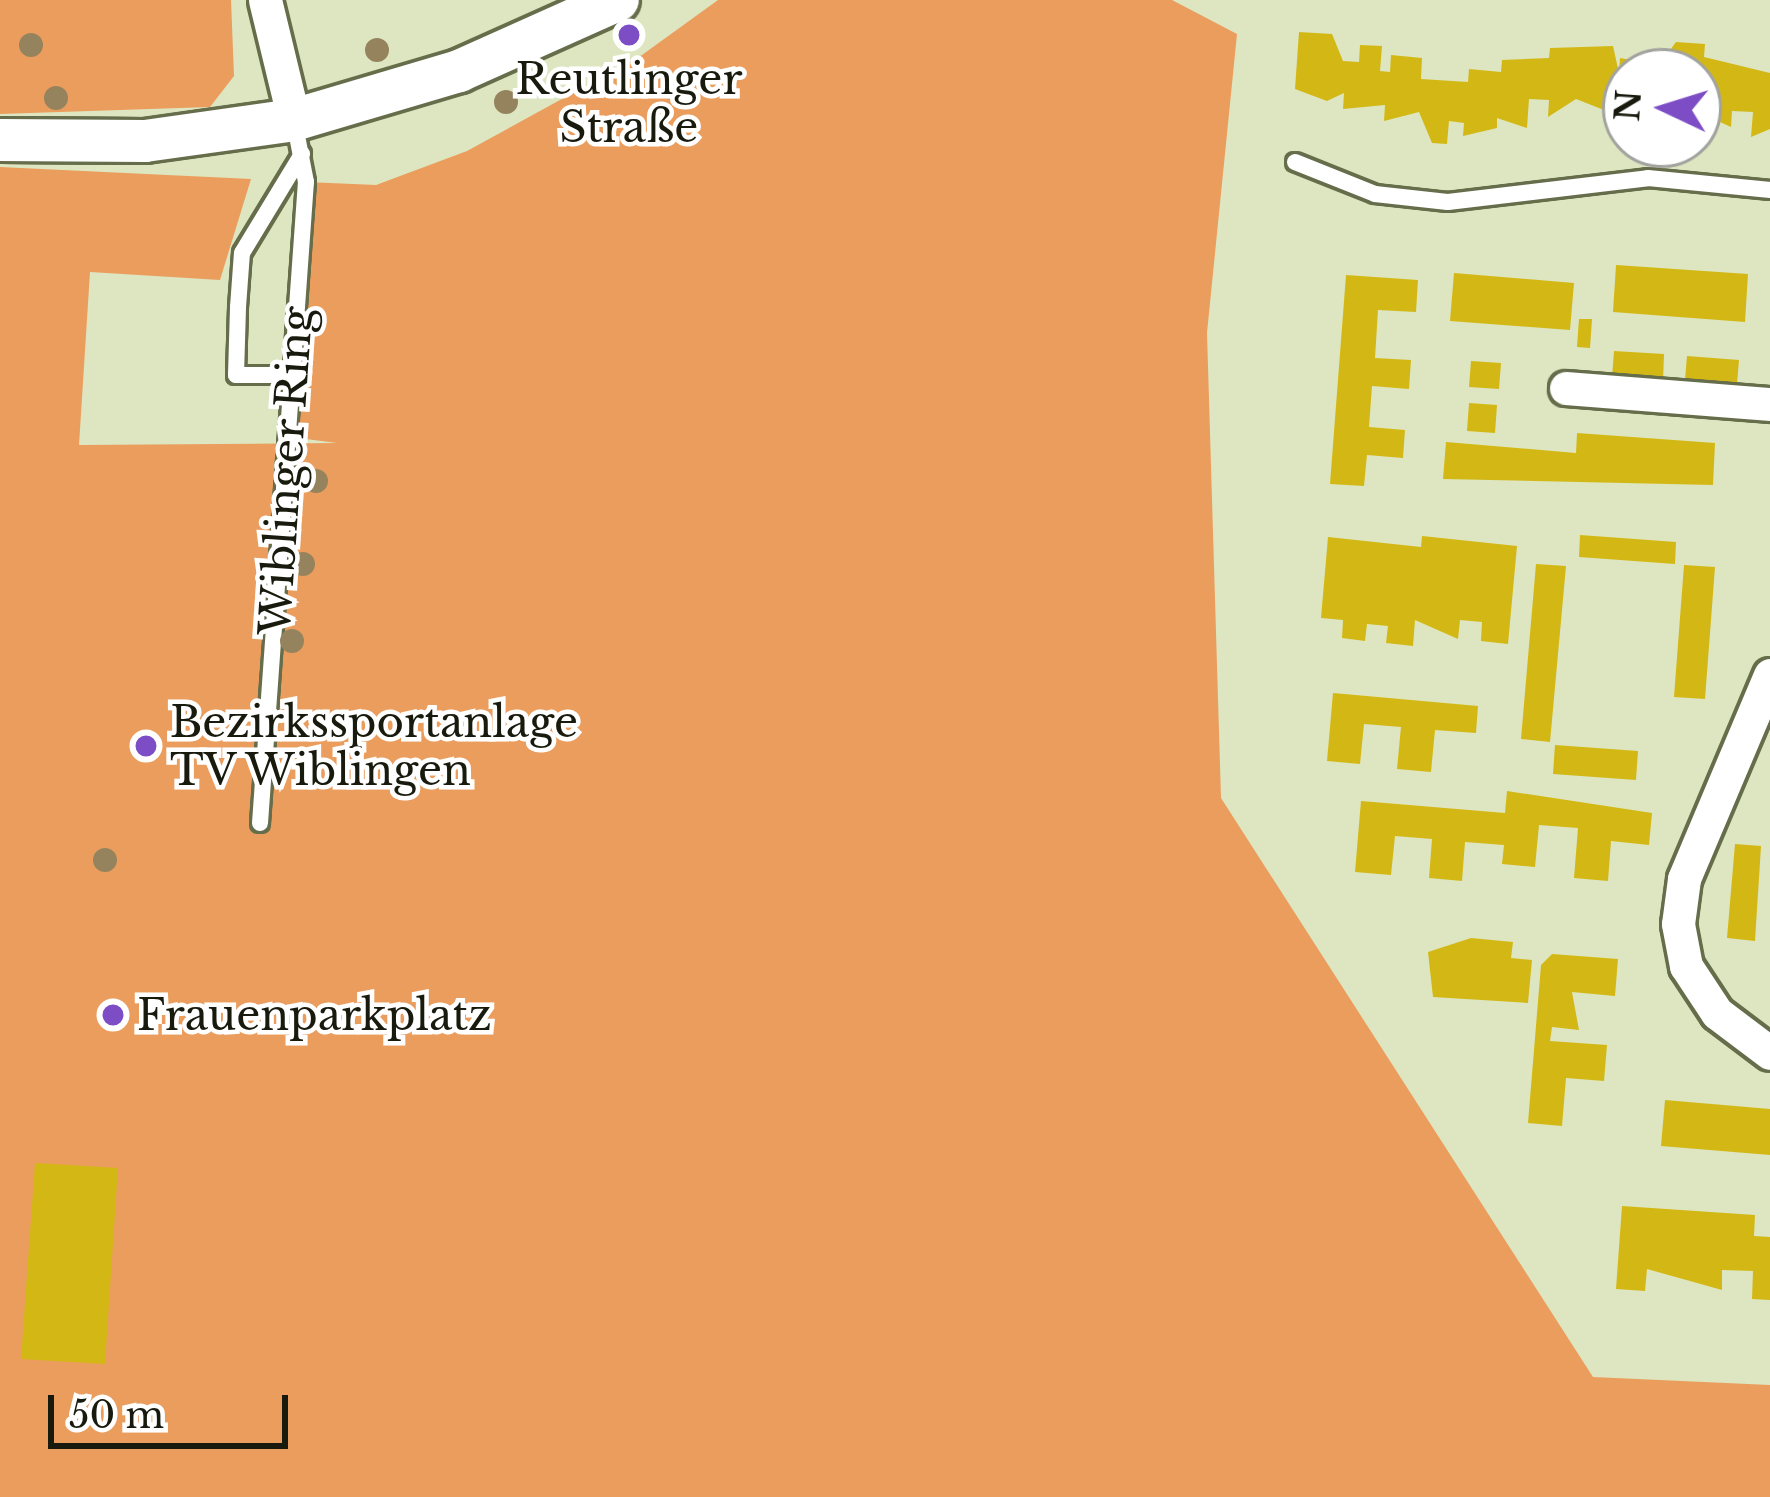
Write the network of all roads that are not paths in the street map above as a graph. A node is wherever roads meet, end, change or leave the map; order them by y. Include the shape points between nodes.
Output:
1 (266, 0) edge
2 (618, 0) edge
3 (298, 136) junction
4 (0, 140) edge
5 (1295, 162) dead end
6 (1770, 190) edge
7 (294, 375) junction
8 (1566, 388) dead end
9 (1770, 404) edge
10 (1770, 674) edge
11 (260, 823) dead end
12 (1770, 1053) edge

1 - 3 street
2 - 3 street
3 - 4 street
3 - 7 lane, Wiblinger Ring
3 - 7 lane via 242,254 236,375
5 - 6 lane via 1375,194 1448,202 1648,178
7 - 11 lane, Wiblinger Ring
8 - 9 street
10 - 12 street via 1684,879 1678,924 1686,966 1717,1013

